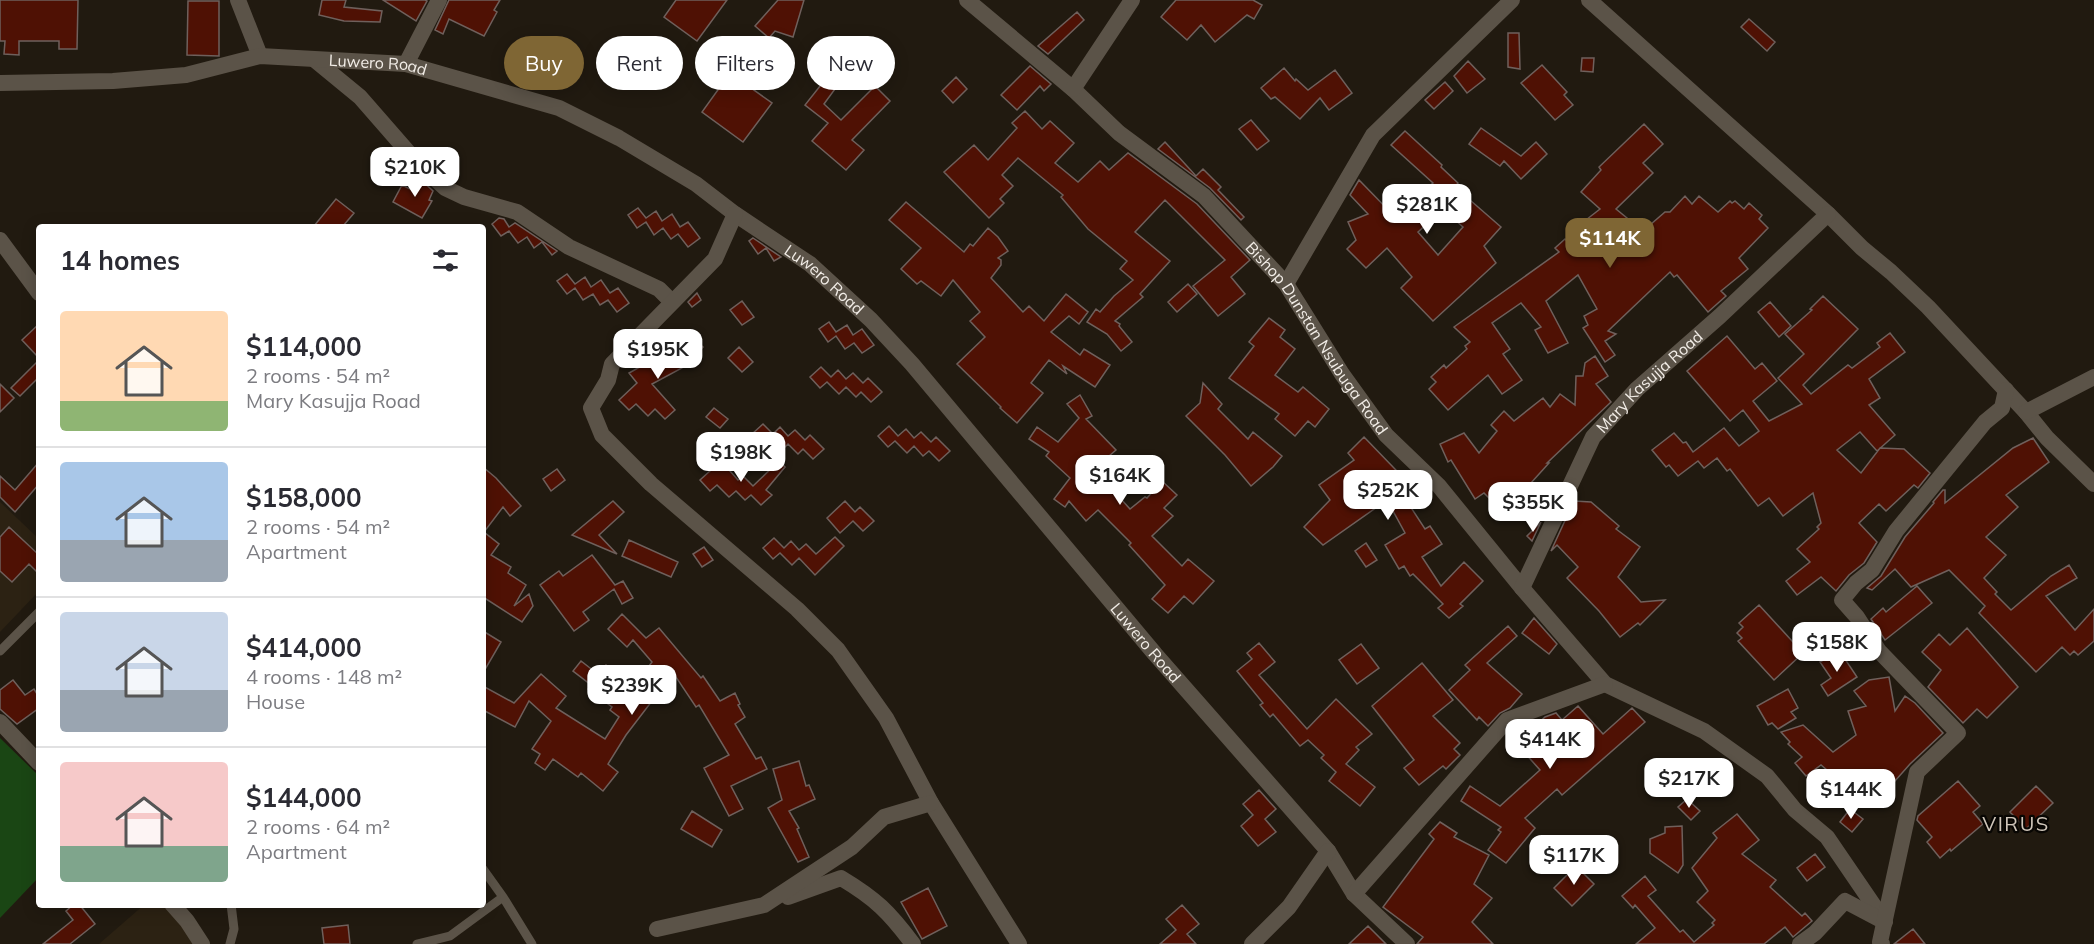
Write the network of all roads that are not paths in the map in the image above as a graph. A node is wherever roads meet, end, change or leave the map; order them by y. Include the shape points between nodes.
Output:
1 (238, 0) edge
2 (439, 0) edge
3 (967, 0) edge
4 (1132, 0) edge
5 (1512, 0) edge
6 (1589, 0) edge
7 (260, 56) junction
8 (315, 60) junction
9 (406, 64) junction
10 (0, 83) edge
11 (1073, 88) junction
12 (735, 214) junction
13 (1828, 214) junction
14 (0, 240) edge
15 (1286, 284) junction
16 (36, 289) edge
17 (672, 302) junction
18 (2094, 377) edge
19 (2006, 390) junction
20 (2026, 412) junction
21 (2094, 484) edge
22 (1522, 588) junction
23 (36, 615) edge
24 (0, 651) edge
25 (1605, 684) junction
26 (0, 722) edge
27 (36, 760) edge
28 (931, 803) junction
29 (1328, 850) junction
30 (486, 873) edge
31 (1354, 894) junction
32 (503, 897) junction
33 (765, 905) junction
34 (176, 908) edge
35 (232, 908) edge
36 (1885, 922) junction
37 (657, 929) dead end
38 (202, 944) edge
39 (230, 944) edge
40 (417, 944) edge
41 (532, 944) edge
42 (913, 944) edge
43 (1019, 944) edge
44 (1252, 944) edge
45 (1407, 944) edge
46 (1800, 944) edge
47 (1882, 944) edge

1 - 7 street
2 - 9 street
3 - 11 street, Bishop Dunstan Nsubuga Road
4 - 11 street
5 - 15 street via 1373,135
6 - 13 street
7 - 8 street, Luwero Road
7 - 10 street, Luwero Road via 186,75
8 - 9 street, Luwero Road
8 - 17 street via 360,97 445,188 517,212 569,247 659,289
9 - 12 street, Luwero Road via 559,108 696,184
11 - 15 street, Bishop Dunstan Nsubuga Road via 1119,133 1204,196
12 - 17 street via 715,259
12 - 29 street, Luwero Road via 810,264 878,327 1155,654
13 - 19 street via 1928,307
13 - 22 street, Mary Kasujja Road via 1637,389 1593,437
14 - 16 street
15 - 22 street, Bishop Dunstan Nsubuga Road via 1342,374 1386,435 1439,486
17 - 28 street via 612,364 608,380 591,408 602,435 651,484 797,609 838,650 886,718
18 - 20 street
19 - 20 street
19 - 36 street via 2002,408 1985,422 1896,531 1872,570 1842,600 1879,651 1958,733 1917,772
20 - 21 street
22 - 25 street, Bishop Dunstan Nsubuga Road
23 - 24 lane
25 - 31 street via 1507,720
25 - 36 street, Bishop Dunstan Nsubuga Road via 1704,731 1767,776 1795,810 1827,837
26 - 27 street
28 - 33 street via 884,817 852,847
28 - 43 street
29 - 31 street, Luwero Road
29 - 44 street via 1289,907
30 - 32 lane
31 - 45 street, Luwero Road
32 - 40 lane via 450,936
32 - 41 lane
33 - 37 street
33 - 42 street via 841,879 868,894
34 - 38 street
35 - 39 lane via 234,928
36 - 46 street via 1845,901
36 - 47 street

